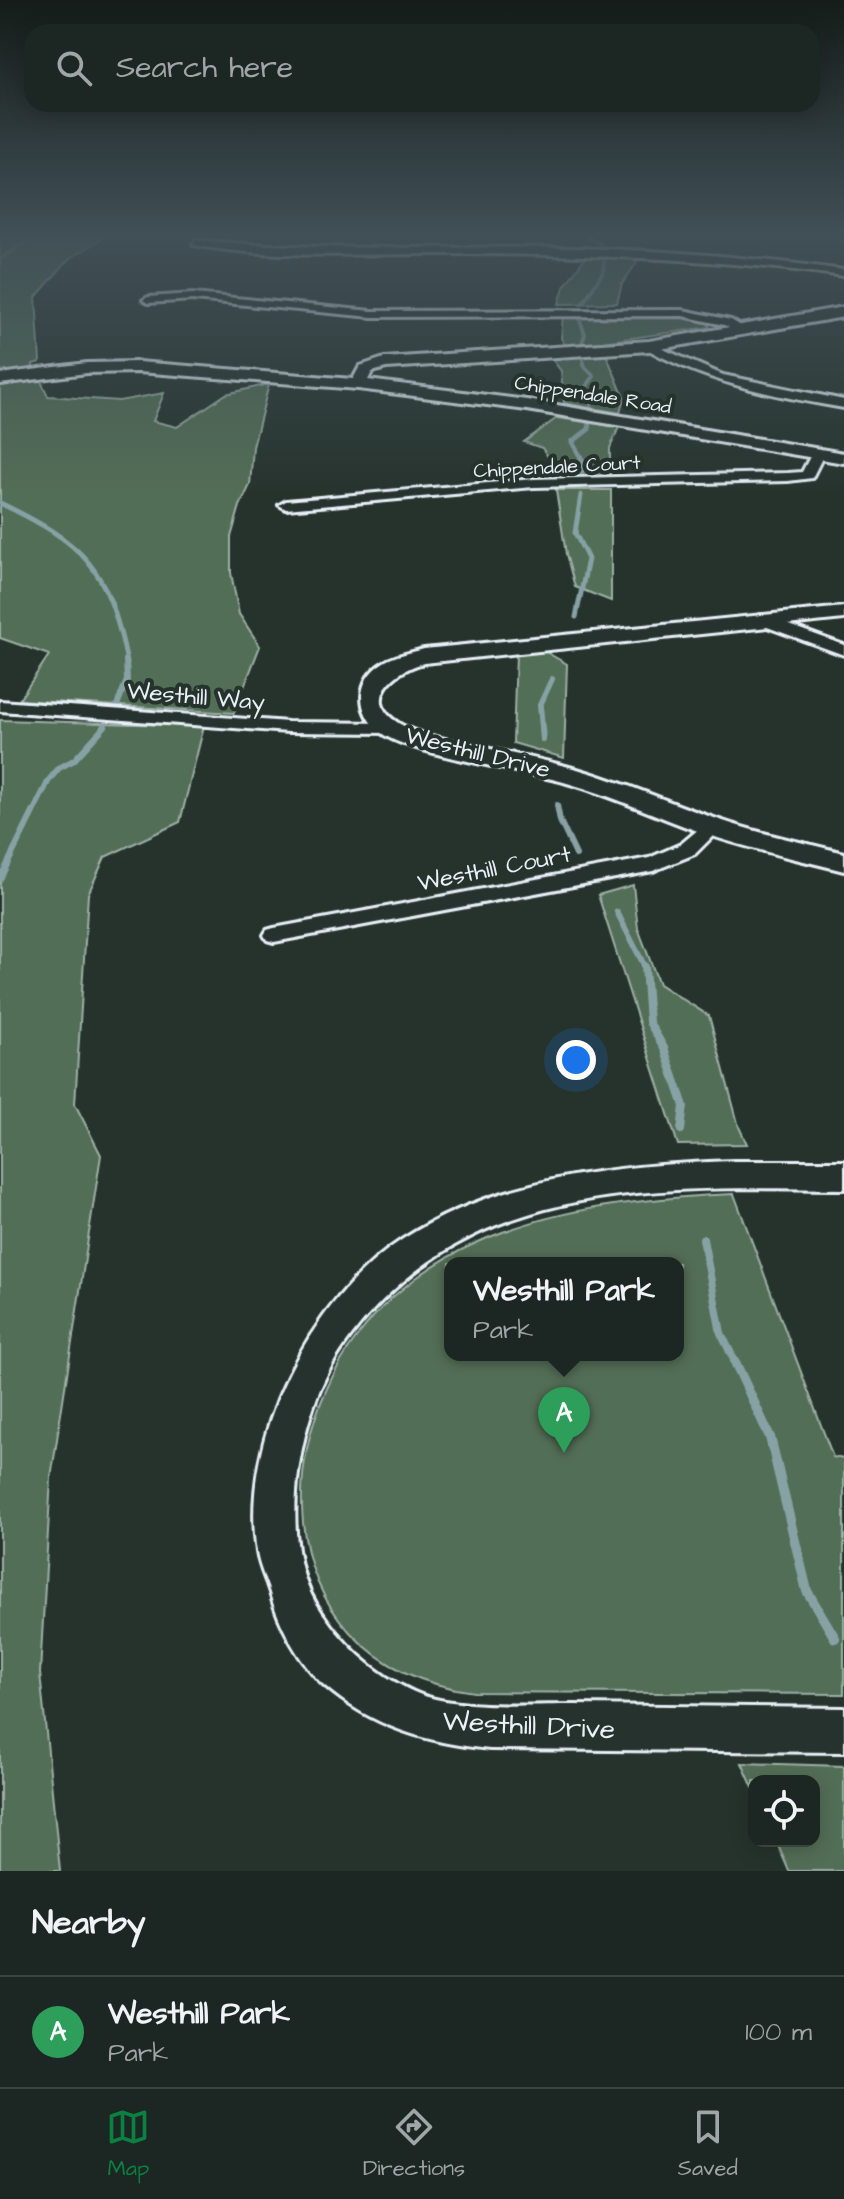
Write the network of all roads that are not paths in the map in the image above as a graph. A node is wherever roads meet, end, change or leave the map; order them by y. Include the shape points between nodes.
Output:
1 (725, 323) edge
2 (775, 323) edge
3 (740, 329) junction
4 (649, 346) junction
5 (0, 379) edge
6 (358, 384) junction
7 (844, 404) edge
8 (818, 454) junction
9 (844, 458) edge
10 (286, 505) dead end
11 (844, 613) edge
12 (761, 620) junction
13 (844, 650) edge
14 (0, 706) edge
15 (389, 728) junction
16 (713, 827) junction
17 (844, 862) edge
18 (274, 935) dead end
19 (844, 1175) edge
20 (844, 1730) edge

1 - 3 street
2 - 3 street
3 - 4 street
4 - 6 street via 384,363 366,369
4 - 7 street via 732,382
5 - 6 street, Chippendale Road via 138,367
6 - 8 street, Chippendale Road via 527,405
8 - 9 street, Chippendale Road
8 - 10 street, Chippendale Court via 807,475 788,477 534,483
11 - 12 street, Westhill Drive
12 - 13 street
12 - 15 street, Westhill Drive via 404,661 376,683 371,700
14 - 15 street, Westhill Way via 288,727
15 - 16 street, Westhill Drive via 417,740 625,792
16 - 17 street, Westhill Drive
16 - 18 street, Westhill Court via 688,849 653,864
19 - 20 street, Westhill Drive via 667,1176 580,1188 496,1212 441,1235 393,1265 325,1341 286,1424 274,1495 281,1568 308,1629 330,1660 353,1680 403,1711 440,1722 490,1727

